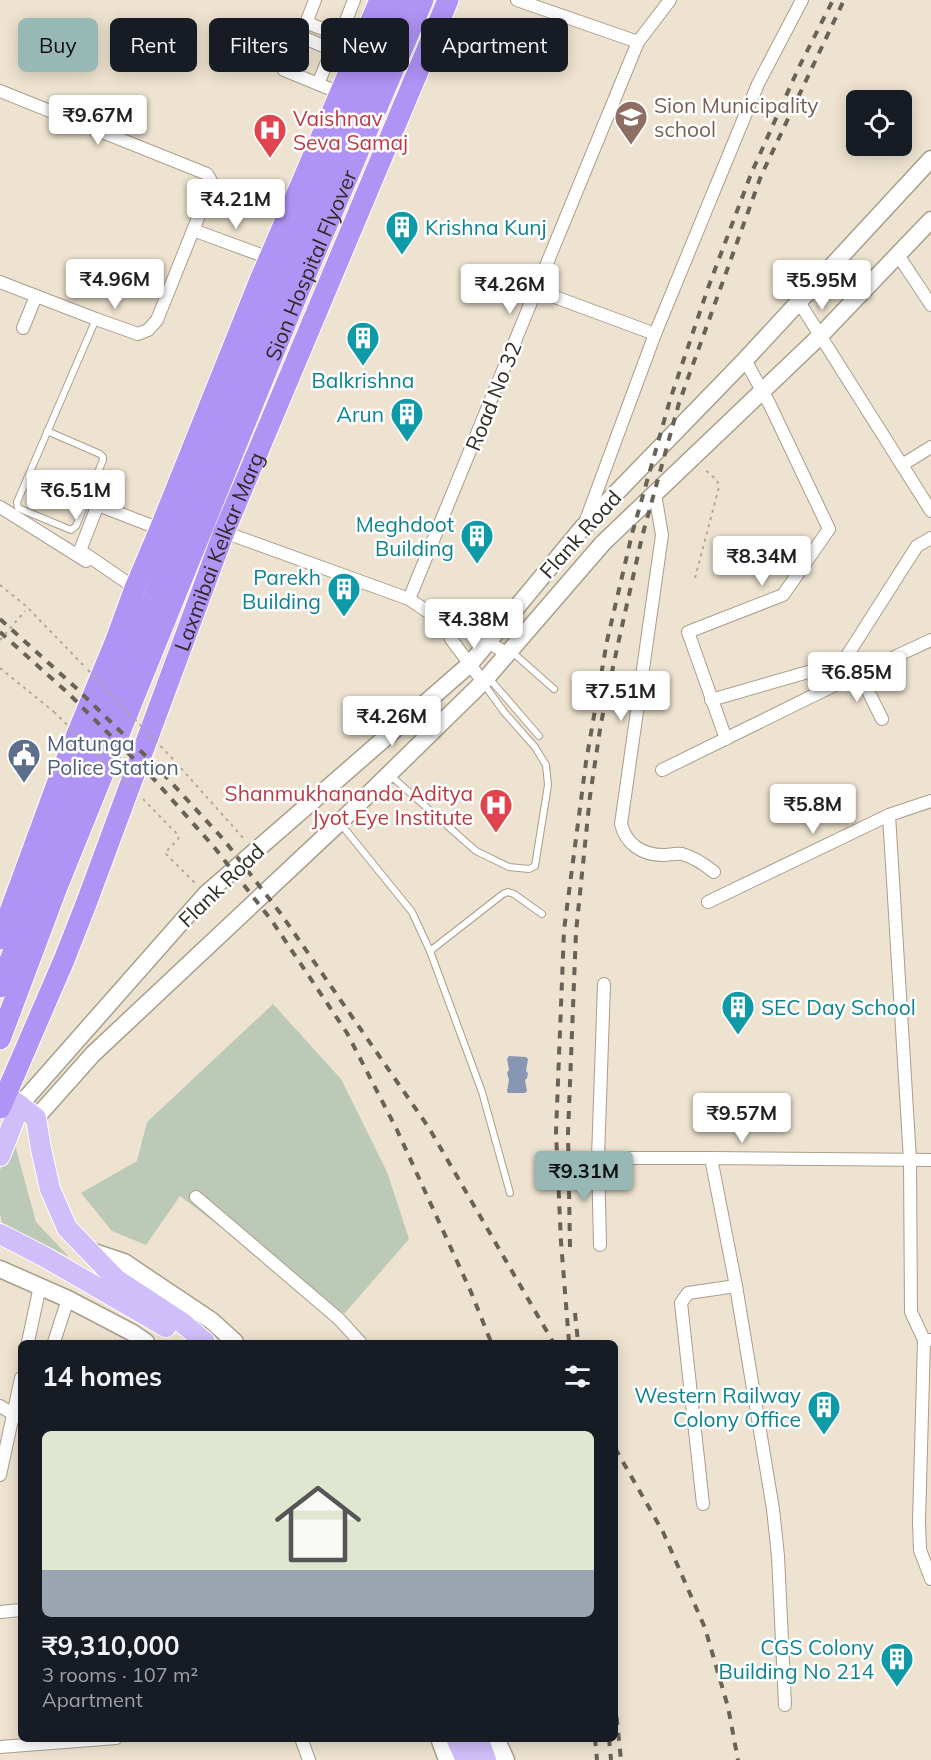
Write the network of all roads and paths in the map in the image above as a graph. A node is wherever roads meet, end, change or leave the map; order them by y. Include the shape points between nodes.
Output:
1 (315, 0) edge
2 (354, 0) edge
3 (379, 0) edge
4 (402, 0) edge
5 (423, 0) edge
6 (448, 0) edge
7 (517, 0) edge
8 (670, 0) edge
9 (802, 0) edge
10 (347, 18) edge
11 (372, 18) edge
12 (321, 28) edge
13 (638, 42) junction
14 (321, 46) edge
15 (323, 72) edge
16 (349, 72) edge
17 (318, 84) junction
18 (0, 91) edge
19 (340, 93) junction
20 (931, 159) edge
21 (931, 220) edge
22 (193, 230) junction
23 (898, 255) junction
24 (269, 258) junction
25 (0, 282) edge
26 (536, 290) junction
27 (36, 296) junction
28 (799, 302) junction
29 (931, 305) edge
30 (96, 320) junction
31 (23, 328) dead end
32 (655, 334) junction
33 (820, 336) junction
34 (745, 360) junction
35 (763, 391) junction
36 (47, 431) junction
37 (931, 447) edge
38 (692, 458) junction
39 (902, 465) junction
40 (655, 494) junction
41 (206, 495) junction
42 (0, 507) edge
43 (931, 511) edge
44 (162, 525) junction
45 (583, 527) junction
46 (223, 537) junction
47 (931, 538) edge
48 (695, 578) dead end
49 (0, 585) edge
50 (133, 592) junction
51 (409, 599) junction
52 (25, 611) dead end
53 (447, 625) junction
54 (0, 640) edge
55 (931, 640) edge
56 (488, 642) junction
57 (509, 652) junction
58 (843, 662) junction
59 (470, 664) junction
60 (0, 668) edge
61 (860, 673) junction
62 (485, 679) junction
63 (845, 680) junction
64 (554, 689) dead end
65 (711, 700) junction
66 (882, 719) dead end
67 (539, 736) dead end
68 (726, 739) junction
69 (662, 770) dead end
70 (61, 773) junction
71 (389, 774) junction
72 (131, 795) junction
73 (931, 801) edge
74 (889, 815) junction
75 (339, 823) junction
76 (65, 844) junction
77 (255, 852) junction
78 (714, 872) dead end
79 (49, 884) junction
80 (206, 894) junction
81 (708, 902) dead end
82 (542, 914) dead end
83 (0, 939) edge
84 (430, 951) junction
85 (604, 984) dead end
86 (0, 987) edge
87 (0, 1039) edge
88 (9, 1102) edge
89 (36, 1118) junction
90 (0, 1156) edge
91 (598, 1158) junction
92 (711, 1158) junction
93 (910, 1160) junction
94 (931, 1160) edge
95 (510, 1193) dead end
96 (196, 1197) dead end
97 (0, 1234) edge
98 (600, 1245) dead end
99 (87, 1249) junction
100 (0, 1269) edge
101 (40, 1286) junction
102 (736, 1287) junction
103 (68, 1299) junction
104 (28, 1340) edge
105 (55, 1340) edge
106 (143, 1340) edge
107 (185, 1340) edge
108 (203, 1340) edge
109 (233, 1340) edge
110 (358, 1340) edge
111 (928, 1340) edge
112 (0, 1406) edge
113 (17, 1417) edge
114 (926, 1468) edge
115 (0, 1475) edge
116 (703, 1504) dead end
117 (931, 1579) edge
118 (18, 1611) edge
119 (0, 1612) edge
120 (785, 1705) dead end
121 (64, 1742) edge
122 (302, 1742) edge
123 (440, 1742) edge
124 (458, 1742) edge
125 (479, 1742) edge
126 (498, 1742) edge
127 (0, 1747) edge
128 (309, 1760) edge
129 (447, 1760) edge
130 (466, 1760) edge
131 (486, 1760) edge
132 (506, 1760) edge

1 - 12 street via 308,21
2 - 10 street
3 - 11 highway
4 - 41 highway, Sion Hospital Flyover via 278,288
5 - 41 highway, Sion Hospital Flyover via 297,295
6 - 46 highway, Laxmibai Kelkar Marg
7 - 13 street
8 - 13 street, Road No 32
9 - 32 street via 758,84
13 - 26 street, Road No 32
14 - 17 street via 297,36 283,67 286,72
15 - 17 street
16 - 19 highway
17 - 19 street
18 - 22 street via 207,174 210,188
19 - 24 highway
20 - 28 street, Flank Road
21 - 23 street
22 - 24 street
22 - 30 street via 158,320 148,330 138,334
23 - 29 street
23 - 33 street
24 - 44 highway
25 - 27 street
26 - 32 street
26 - 51 street, Road No 32
27 - 30 street
27 - 31 street
28 - 33 street
28 - 34 street, Flank Road
30 - 36 lane
32 - 45 street
33 - 35 street
33 - 39 street
34 - 35 street
34 - 45 street, Flank Road
35 - 38 street
35 - 65 street via 828,529 783,595 688,632
36 - 36 lane via 17,506 71,530 103,457
37 - 39 street
38 - 40 street
38 - 48 path via 717,480 719,487
39 - 43 street
40 - 57 street via 603,543
40 - 78 street via 662,535 621,824 630,843 645,851 680,854 700,861
41 - 44 highway
41 - 46 highway
41 - 76 highway
42 - 50 street
44 - 50 highway
44 - 50 street via 97,507 81,551
45 - 56 street, Flank Road
46 - 51 street
46 - 72 highway, Laxmibai Kelkar Marg
47 - 58 street via 917,546
49 - 77 path, bridge via 26,606 171,756
50 - 70 highway
51 - 53 street
52 - 54 path, bridge
53 - 56 street via 469,629
53 - 59 street via 451,639
55 - 61 street
56 - 57 street
56 - 59 street, Flank Road
57 - 62 street
57 - 64 lane
58 - 63 street
58 - 65 street
59 - 62 street
59 - 77 street, Flank Road
60 - 72 path, bridge via 54,712
61 - 63 street
61 - 66 street
62 - 67 lane
62 - 71 street
62 - 71 lane via 504,712 546,765 548,784 536,866 509,867 476,851
63 - 68 street
65 - 68 street
68 - 69 street
70 - 76 highway
70 - 83 highway
71 - 75 street
72 - 76 highway
72 - 80 path via 179,836 165,853
72 - 88 highway, Laxmibai Kelkar Marg
73 - 74 street
74 - 81 street
74 - 93 street
75 - 84 lane via 412,912
75 - 89 street via 93,1054
76 - 79 highway
77 - 80 street, Flank Road
79 - 86 highway
79 - 87 highway
80 - 88 street, Flank Road
82 - 84 lane via 508,892
84 - 95 lane via 482,1092
85 - 91 street
88 - 89 main road
88 - 90 main road
89 - 99 main road via 51,1189 67,1227
91 - 92 street
91 - 98 street
92 - 93 street
92 - 102 street
93 - 94 street
93 - 111 street via 911,1312
96 - 110 street via 339,1319
97 - 107 main road
99 - 108 main road via 116,1279
99 - 109 street via 124,1262 212,1321
100 - 101 street
101 - 103 street
101 - 104 street
102 - 116 street via 687,1293 681,1303
102 - 120 street via 773,1509
103 - 105 street
103 - 106 street
111 - 114 street
112 - 113 street
113 - 115 street
114 - 117 street via 920,1550
118 - 119 street
121 - 127 street
122 - 128 street
123 - 129 street
124 - 130 main road
125 - 131 main road
126 - 132 street

